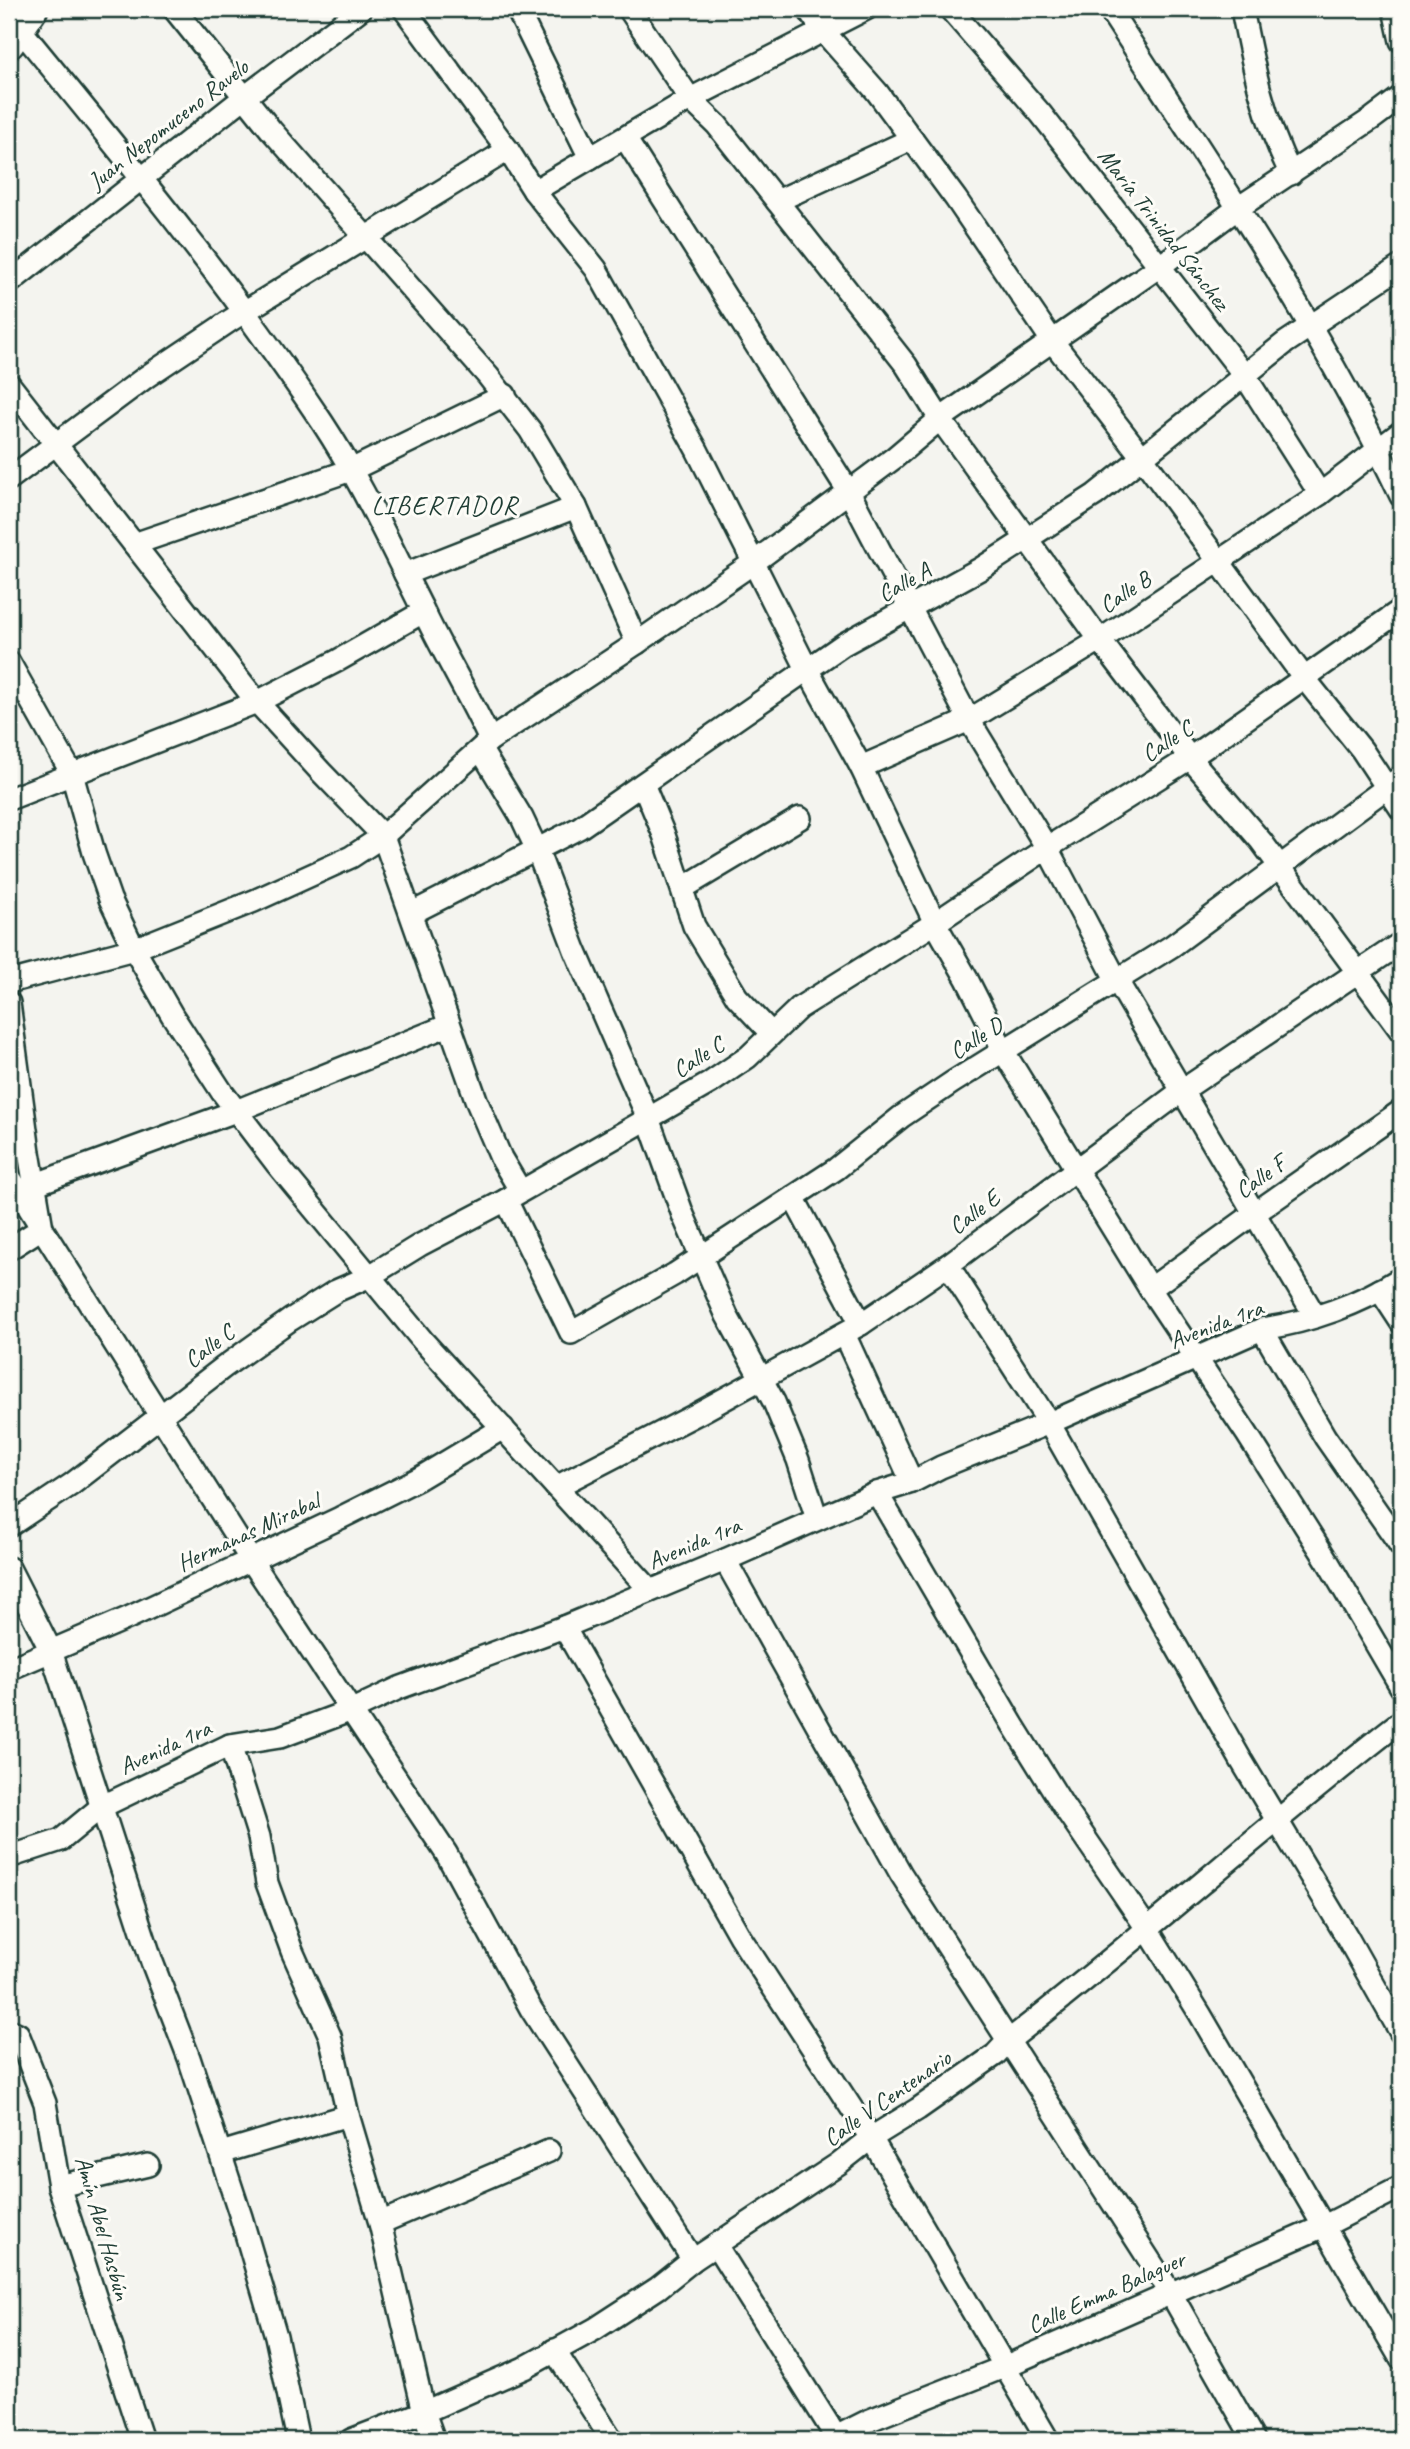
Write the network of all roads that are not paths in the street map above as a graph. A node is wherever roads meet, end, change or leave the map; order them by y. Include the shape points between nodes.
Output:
1 (174, 9) edge
2 (361, 9) edge
3 (404, 9) edge
4 (517, 9) edge
5 (629, 9) edge
6 (808, 9) edge
7 (866, 9) edge
8 (950, 9) edge
9 (1109, 9) edge
10 (1242, 9) edge
11 (1394, 9) edge
12 (20, 27) edge
13 (824, 32) junction
14 (1401, 41) edge
15 (246, 96) junction
16 (1401, 97) edge
17 (690, 99) junction
18 (625, 138) junction
19 (912, 139) junction
20 (508, 150) junction
21 (590, 158) junction
22 (1290, 174) junction
23 (142, 178) junction
24 (534, 191) junction
25 (777, 201) junction
26 (1238, 208) junction
27 (364, 236) junction
28 (1160, 266) junction
29 (1401, 266) edge
30 (9, 283) edge
31 (244, 313) junction
32 (1311, 326) junction
33 (1053, 342) junction
34 (1245, 376) junction
35 (9, 384) edge
36 (505, 395) junction
37 (940, 419) junction
38 (1401, 432) edge
39 (57, 446) junction
40 (1378, 447) junction
41 (1142, 457) junction
42 (351, 470) junction
43 (9, 479) edge
44 (849, 492) junction
45 (1320, 495) junction
46 (1401, 496) edge
47 (576, 507) junction
48 (1027, 537) junction
49 (134, 544) junction
50 (1218, 562) junction
51 (753, 563) junction
52 (405, 574) junction
53 (912, 608) junction
54 (1401, 610) edge
55 (423, 612) junction
56 (1100, 640) junction
57 (637, 643) junction
58 (9, 662) edge
59 (807, 669) junction
60 (1306, 679) junction
61 (257, 702) junction
62 (969, 720) junction
63 (485, 745) junction
64 (1190, 758) junction
65 (861, 767) junction
66 (72, 774) junction
67 (1394, 782) edge
68 (643, 784) junction
69 (9, 799) edge
70 (1401, 809) edge
71 (800, 818) dead end
72 (383, 836) junction
73 (1047, 848) junction
74 (537, 850) junction
75 (1278, 867) junction
76 (683, 888) junction
77 (412, 913) junction
78 (935, 923) junction
79 (1401, 943) edge
80 (134, 949) junction
81 (1358, 971) junction
82 (1116, 979) junction
83 (9, 982) edge
84 (9, 1003) edge
85 (449, 1025) junction
86 (1401, 1031) edge
87 (771, 1033) junction
88 (1004, 1052) junction
89 (1183, 1090) junction
90 (236, 1111) junction
91 (1401, 1111) edge
92 (648, 1118) junction
93 (1077, 1167) junction
94 (9, 1176) edge
95 (36, 1184) junction
96 (513, 1195) junction
97 (793, 1197) junction
98 (1255, 1213) junction
99 (42, 1228) junction
100 (9, 1248) edge
101 (702, 1255) junction
102 (948, 1265) junction
103 (368, 1277) junction
104 (1401, 1278) edge
105 (1150, 1289) junction
106 (1380, 1290) junction
107 (1315, 1316) junction
108 (1401, 1322) edge
109 (853, 1329) junction
110 (1262, 1329) junction
111 (1196, 1359) junction
112 (760, 1379) junction
113 (161, 1416) junction
114 (1049, 1423) junction
115 (503, 1428) junction
116 (912, 1482) junction
117 (556, 1488) junction
118 (877, 1493) junction
119 (817, 1519) junction
120 (9, 1526) edge
121 (1401, 1546) edge
122 (251, 1560) junction
123 (725, 1560) junction
124 (9, 1568) edge
125 (650, 1590) junction
126 (564, 1627) junction
127 (51, 1651) junction
128 (9, 1669) edge
129 (1401, 1687) edge
130 (352, 1710) junction
131 (1401, 1721) edge
132 (230, 1745) junction
133 (101, 1807) junction
134 (1278, 1821) junction
135 (9, 1857) edge
136 (1148, 1930) junction
137 (12, 2031) edge
138 (1401, 2033) edge
139 (1008, 2042) junction
140 (348, 2115) junction
141 (871, 2138) junction
142 (549, 2151) dead end
143 (221, 2154) junction
144 (148, 2165) dead end
145 (59, 2186) junction
146 (1401, 2187) edge
147 (380, 2223) junction
148 (1324, 2225) junction
149 (716, 2245) junction
150 (693, 2260) junction
151 (1170, 2292) junction
152 (554, 2350) junction
153 (1401, 2359) edge
154 (1004, 2367) junction
155 (424, 2412) junction
156 (835, 2439) edge
157 (142, 2440) edge
158 (298, 2440) edge
159 (351, 2440) edge
160 (434, 2440) edge
161 (612, 2440) edge
162 (1048, 2440) edge
163 (1254, 2440) edge

1 - 15 street
2 - 15 street, Juan Nepomuceno Ravelo
3 - 20 street
4 - 21 street
5 - 17 street
6 - 13 street
7 - 13 street
8 - 28 street, María Trinidad Sánchez via 1041,114
9 - 26 street
10 - 22 street via 1264,112
11 - 14 street
12 - 23 street
13 - 17 street
13 - 19 street
15 - 23 street, Juan Nepomuceno Ravelo
15 - 27 street
16 - 22 street
17 - 18 street
17 - 25 street via 717,125
18 - 21 street
18 - 44 street
19 - 25 street
19 - 33 street
20 - 24 street
20 - 27 street
21 - 24 street
22 - 26 street
23 - 30 street, Juan Nepomuceno Ravelo
23 - 31 street
24 - 51 street via 596,269 691,439
25 - 37 street via 906,365
26 - 28 street
26 - 32 street
27 - 31 street
27 - 36 street
28 - 33 street
28 - 34 street, María Trinidad Sánchez
29 - 32 street, Calle A
31 - 39 street via 146,377
31 - 42 street
32 - 34 street, Calle A
32 - 40 street
33 - 37 street
33 - 41 street
34 - 41 street, Calle A
34 - 45 street, María Trinidad Sánchez
35 - 39 street
36 - 42 street
36 - 47 street
37 - 44 street
37 - 48 street
38 - 40 street, Calle B
39 - 43 street
39 - 49 street
40 - 45 street, Calle B
40 - 46 street
41 - 48 street, Calle A via 1095,495
41 - 50 street
42 - 49 street
42 - 52 street
44 - 51 street
44 - 53 street
45 - 50 street, Calle B
47 - 52 street
47 - 57 street
48 - 53 street, Calle A
48 - 56 street
49 - 61 street
50 - 56 street, Calle B
50 - 60 street
51 - 57 street
51 - 59 street
52 - 55 street
53 - 59 street, Calle A
53 - 62 street
54 - 60 street, Calle C
55 - 61 street
55 - 63 street via 464,685
56 - 62 street, Calle B
56 - 64 street
57 - 63 street
58 - 66 street
59 - 65 street
59 - 68 street, Calle A
60 - 64 street, Calle C
60 - 67 street via 1362,750
61 - 66 street
61 - 72 street
62 - 65 street, Calle B
62 - 73 street
63 - 72 street
63 - 74 street
64 - 73 street, Calle C
64 - 75 street
65 - 78 street
66 - 69 street
66 - 80 street via 110,899
67 - 70 street
67 - 75 street, Calle D
68 - 74 street, Calle A via 579,828
68 - 76 street
71 - 76 street
72 - 77 street
72 - 80 street via 329,869
73 - 78 street, Calle C
73 - 82 street
74 - 77 street, Calle A
74 - 92 street
75 - 81 street
75 - 82 street, Calle D via 1172,946
76 - 87 street via 694,926 716,966
77 - 85 street
78 - 87 street, Calle C via 839,981
78 - 88 street
79 - 81 street, Calle E
80 - 83 street
80 - 90 street
81 - 86 street
81 - 89 street, Calle E
82 - 88 street, Calle D
82 - 89 street
84 - 95 street
85 - 90 street
85 - 96 street
87 - 92 street, Calle C via 710,1083
88 - 93 street
88 - 97 street, Calle D via 901,1117
89 - 93 street, Calle E
89 - 98 street
90 - 95 street
90 - 103 street
91 - 98 street, Calle F
92 - 96 street, Calle C
92 - 101 street
93 - 102 street, Calle E
93 - 105 street
94 - 99 street
95 - 99 street
96 - 101 street, Calle D via 571,1333
96 - 103 street, Calle C
97 - 101 street, Calle D
97 - 109 street
98 - 105 street, Calle F
98 - 107 street
99 - 100 street
99 - 113 street
101 - 112 street
102 - 109 street, Calle E
102 - 114 street
103 - 113 street, Calle C via 336,1291 290,1321
103 - 115 street
104 - 106 street, Avenida 1ra
105 - 111 street
106 - 107 street, Avenida 1ra
106 - 108 street
107 - 110 street, Avenida 1ra
109 - 112 street, Calle E
109 - 116 street
110 - 111 street, Avenida 1ra
110 - 121 street via 1325,1437
111 - 114 street, Avenida 1ra
111 - 129 street via 1262,1457
112 - 117 street, Calle E
112 - 119 street via 774,1402
113 - 120 street, Calle C
113 - 122 street
114 - 116 street, Avenida 1ra
114 - 134 street
115 - 117 street
115 - 122 street, Hermanas Mirabal via 418,1479
116 - 118 street, Avenida 1ra
117 - 125 street
118 - 119 street, Avenida 1ra
118 - 136 street via 1013,1725
119 - 123 street, Avenida 1ra
122 - 127 street, Hermanas Mirabal
122 - 130 street
123 - 125 street, Avenida 1ra
123 - 139 street via 901,1874
124 - 127 street
125 - 126 street, Avenida 1ra
126 - 130 street, Avenida 1ra
126 - 141 street via 740,1937
127 - 128 street, Hermanas Mirabal
127 - 133 street
130 - 132 street, Avenida 1ra via 280,1737
130 - 150 street via 446,1853 531,2009
131 - 134 street, Calle V Centenario
132 - 133 street, Avenida 1ra
132 - 140 street via 259,1837 267,1883 330,2036
133 - 135 street, Avenida 1ra via 61,1840
133 - 143 street
134 - 136 street, Calle V Centenario
134 - 138 street
136 - 139 street, Calle V Centenario
136 - 148 street
137 - 145 street, Amín Abel Hasbún via 45,2104
139 - 141 street, Calle V Centenario
139 - 151 street
140 - 143 street
140 - 147 street
141 - 149 street, Calle V Centenario
141 - 154 street
142 - 147 street
143 - 158 street via 276,2336
144 - 145 street
145 - 157 street, Amín Abel Hasbún
146 - 148 street, Calle Emma Balaguer
147 - 155 street
148 - 151 street, Calle Emma Balaguer
148 - 153 street
149 - 150 street, Calle V Centenario
149 - 156 street
150 - 152 street, Calle V Centenario via 595,2329
151 - 154 street, Calle Emma Balaguer
151 - 163 street
152 - 155 street, Calle V Centenario
152 - 161 street
154 - 156 street, Calle Emma Balaguer via 870,2420
154 - 162 street
155 - 159 street, Calle V Centenario
155 - 160 street

